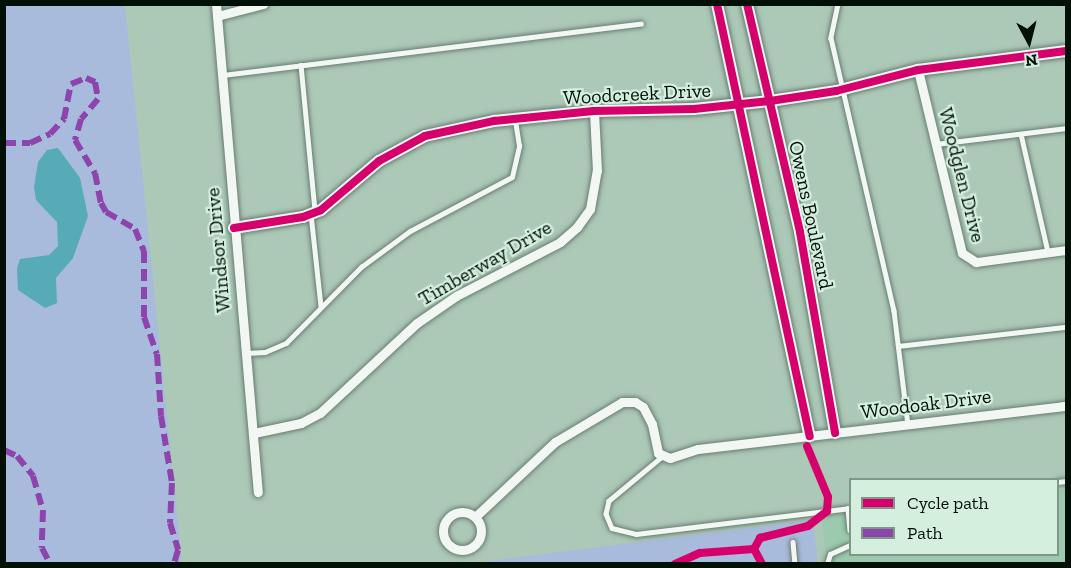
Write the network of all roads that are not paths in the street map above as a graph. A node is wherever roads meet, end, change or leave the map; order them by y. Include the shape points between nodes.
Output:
1 (216, 4) edge
2 (263, 4) edge
3 (717, 4) edge
4 (747, 4) edge
5 (838, 4) edge
6 (217, 16) junction
7 (640, 24) dead end
8 (1066, 51) edge
9 (301, 65) junction
10 (918, 70) junction
11 (223, 75) junction
12 (844, 89) junction
13 (770, 101) junction
14 (740, 105) junction
15 (594, 111) junction
16 (515, 119) junction
17 (1066, 128) edge
18 (1021, 134) junction
19 (936, 144) junction
20 (313, 213) junction
21 (234, 228) junction
22 (1066, 250) edge
23 (1048, 252) junction
24 (321, 306) junction
25 (1066, 327) edge
26 (898, 346) junction
27 (246, 353) junction
28 (1066, 406) edge
29 (908, 425) junction
30 (254, 433) junction
31 (835, 433) junction
32 (810, 436) junction
33 (662, 457) junction
34 (258, 492) dead end
35 (849, 508) edge
36 (476, 518) junction
37 (793, 542) dead end
38 (849, 545) edge
39 (795, 564) edge
40 (827, 564) edge

1 - 6 street, Windsor Drive
2 - 6 street
3 - 14 street
4 - 13 street, Owens Boulevard
5 - 12 lane via 831,38
6 - 11 street, Windsor Drive
7 - 9 lane
8 - 10 street, Woodcreek Drive
9 - 11 lane
9 - 20 lane
10 - 12 street, Woodcreek Drive
10 - 19 street, Woodglen Drive
11 - 21 street, Windsor Drive
12 - 13 street, Woodcreek Drive
12 - 26 lane via 894,311
13 - 14 street, Woodcreek Drive
13 - 31 street, Owens Boulevard via 800,232
14 - 15 street, Woodcreek Drive
14 - 32 street
15 - 16 street, Woodcreek Drive
15 - 30 street, Timberway Drive via 597,171 590,209 577,227 560,242 456,296 417,322 320,413 302,423
16 - 20 street, Woodcreek Drive via 425,136 402,145
16 - 24 lane via 519,146 512,177 410,231 361,267
17 - 18 lane
18 - 19 lane
18 - 23 lane
19 - 23 street, Woodglen Drive via 962,253 967,259 976,262
20 - 21 street, Woodcreek Drive
20 - 24 lane
21 - 27 street, Windsor Drive
22 - 23 street, Woodglen Drive
24 - 27 lane via 279,347
25 - 26 lane
26 - 29 lane
27 - 30 street, Windsor Drive
28 - 29 street, Woodoak Drive
29 - 31 street, Woodoak Drive
30 - 34 street, Windsor Drive
31 - 32 street, Woodoak Drive
32 - 33 street, Woodoak Drive
33 - 35 lane via 609,501 606,514 612,528 636,534
33 - 36 street via 643,406 622,402 555,442
36 - 36 street via 465,512 449,518 444,529 449,545 461,550 478,541 481,529
37 - 39 lane
38 - 40 lane via 830,554

